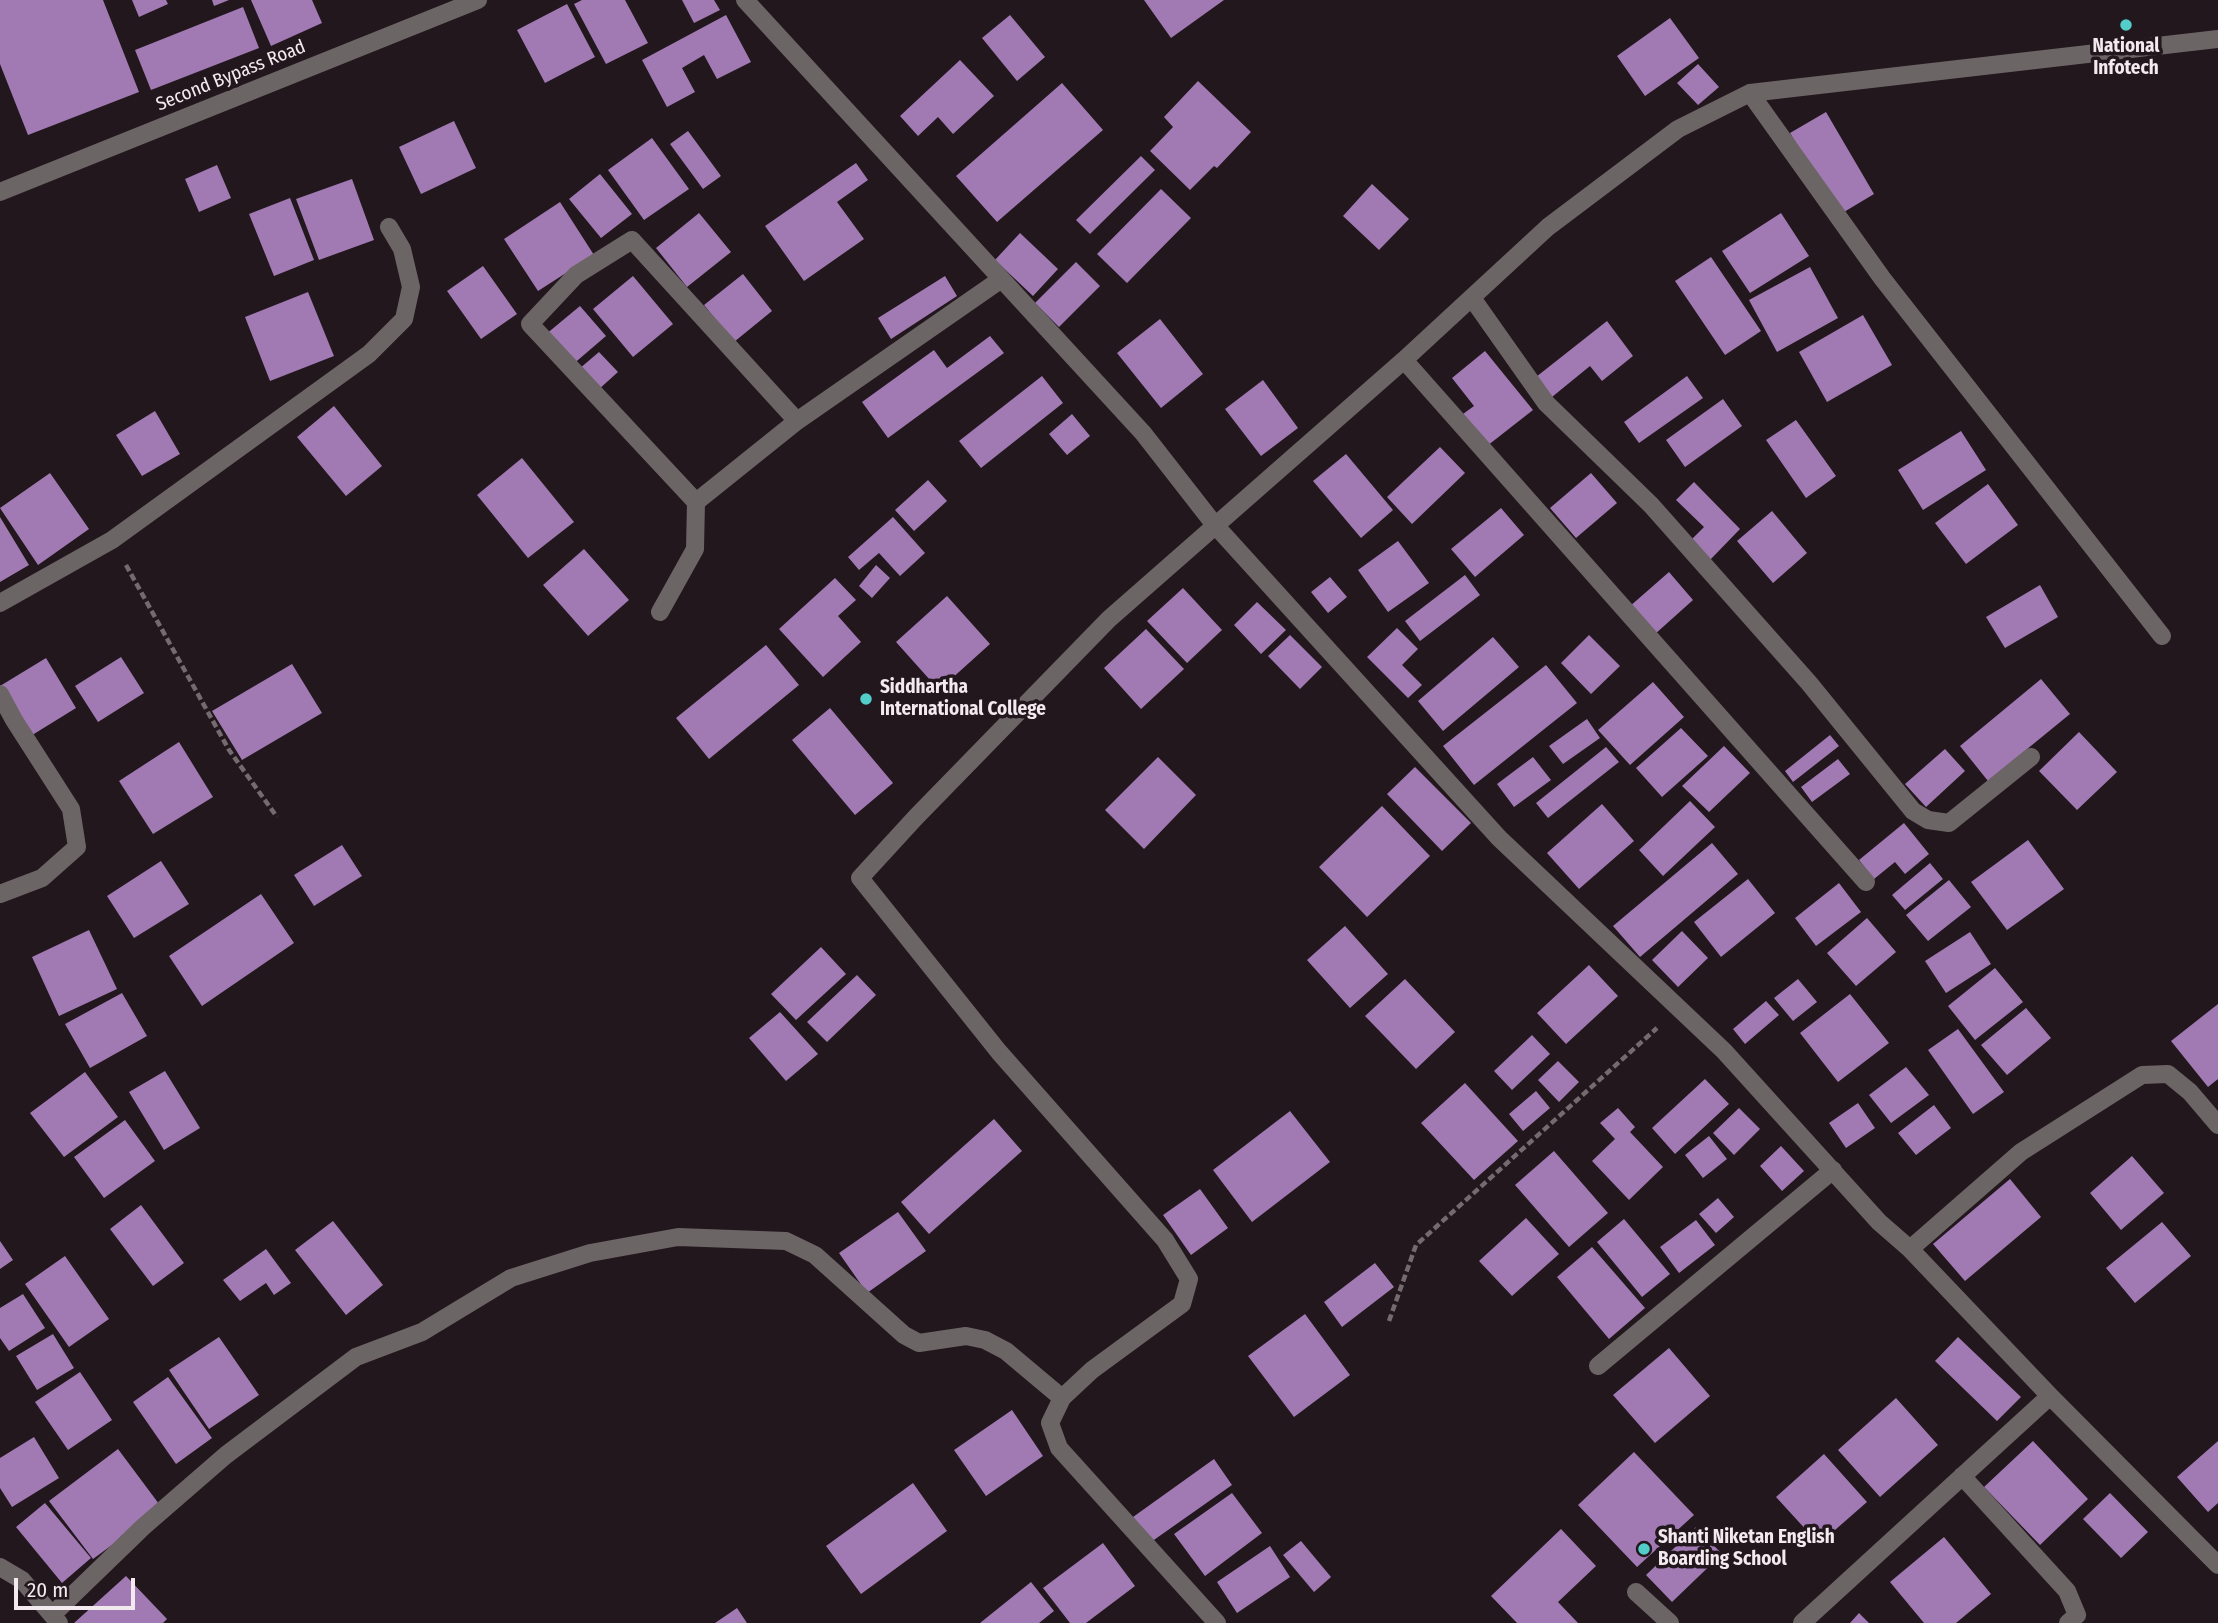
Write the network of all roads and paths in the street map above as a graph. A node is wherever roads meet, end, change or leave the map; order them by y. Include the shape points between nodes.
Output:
1 (478, 0) edge
2 (745, 0) edge
3 (2218, 39) edge
4 (1750, 93) junction
5 (0, 192) edge
6 (390, 227) dead end
7 (1000, 280) junction
8 (1472, 298) junction
9 (1404, 360) junction
10 (797, 421) junction
11 (696, 502) junction
12 (1214, 524) junction
13 (111, 540) junction
14 (0, 603) edge
15 (660, 612) dead end
16 (2162, 636) dead end
17 (0, 694) edge
18 (2031, 757) dead end
19 (278, 817) dead end
20 (1866, 882) dead end
21 (0, 894) edge
22 (1679, 1009) junction
23 (2218, 1125) edge
24 (1833, 1170) junction
25 (1910, 1249) junction
26 (1389, 1321) dead end
27 (1598, 1366) dead end
28 (2050, 1396) junction
29 (1062, 1398) junction
30 (1962, 1476) junction
31 (2218, 1565) edge
32 (0, 1567) edge
33 (1636, 1592) dead end
34 (56, 1619) edge
35 (1217, 1623) edge
36 (1670, 1623) edge
37 (1802, 1623) edge
38 (2068, 1623) edge

1 - 5 street, Second Bypass Road
2 - 7 street
3 - 4 street
4 - 8 street via 1678,129 1548,227
4 - 16 street via 1882,278
6 - 13 street via 402,249 411,287 404,319 369,354
7 - 10 street
7 - 12 street via 1143,433
8 - 9 street
8 - 18 street via 1546,403 1651,505 1809,683 1913,811 1949,824
9 - 12 street
9 - 20 street
10 - 11 street
10 - 11 street via 632,240 576,275 530,324
11 - 15 street via 695,549
12 - 22 street via 1499,838
12 - 29 street via 1109,619 860,878 999,1052 1165,1240 1189,1279 1182,1304 1091,1370
13 - 14 street
13 - 19 path via 229,750
17 - 21 street via 71,809 77,846 42,878
22 - 24 street
22 - 26 path via 1416,1245
23 - 25 street via 2168,1074 2142,1075 2021,1153
24 - 25 street
24 - 27 street
25 - 28 street
28 - 30 street
28 - 31 street
29 - 34 street via 1006,1351 985,1340 967,1336 919,1343 904,1335 816,1255 786,1241 678,1237 590,1254 511,1278 422,1332 356,1357 226,1455 143,1527
29 - 35 street via 1050,1423 1059,1448
30 - 37 street
30 - 38 street via 2067,1591 2077,1615
32 - 34 street via 22,1580
33 - 36 street

